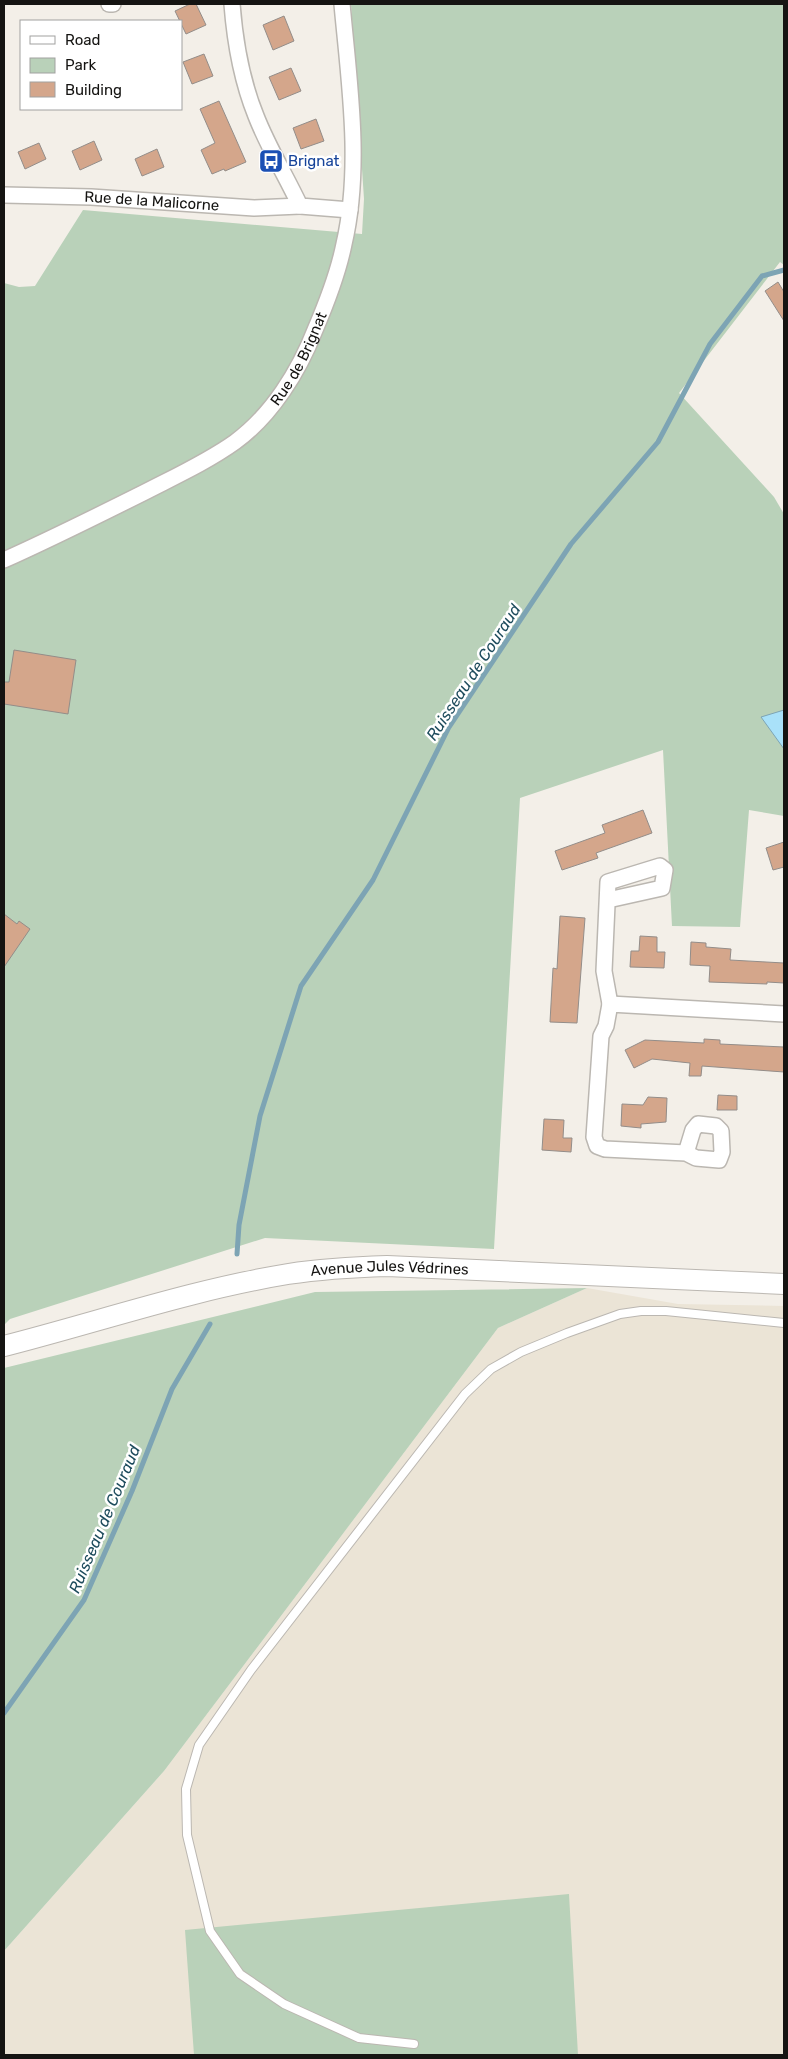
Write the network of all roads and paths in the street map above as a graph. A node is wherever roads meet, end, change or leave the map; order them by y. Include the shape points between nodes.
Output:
1 (108, 4) edge
2 (113, 4) edge
3 (232, 4) edge
4 (342, 4) edge
5 (4, 195) edge
6 (300, 206) junction
7 (350, 210) junction
8 (4, 560) edge
9 (608, 900) dead end
10 (610, 1004) junction
11 (784, 1014) edge
12 (686, 1153) dead end
13 (784, 1284) edge
14 (784, 1322) edge
15 (4, 1346) edge
16 (414, 2044) dead end

1 - 2 street
3 - 6 street via 235,44 247,93 264,136
4 - 7 street, Rue de Brignat via 352,110
5 - 6 street, Rue de la Malicorne via 91,197 254,208
6 - 7 street, Rue de la Malicorne
7 - 8 street, Rue de Brignat via 345,243 331,290 305,354 261,419 236,442 191,468
9 - 10 street via 604,971
10 - 11 street
10 - 12 street via 601,1036 594,1136 597,1146
13 - 15 main road, Avenue Jules Védrines via 387,1266 331,1268 212,1290
14 - 16 lane via 666,1311 620,1314 521,1352 490,1370 446,1418 251,1670 199,1745 186,1789 187,1835 210,1931 240,1974 284,2004 359,2038

